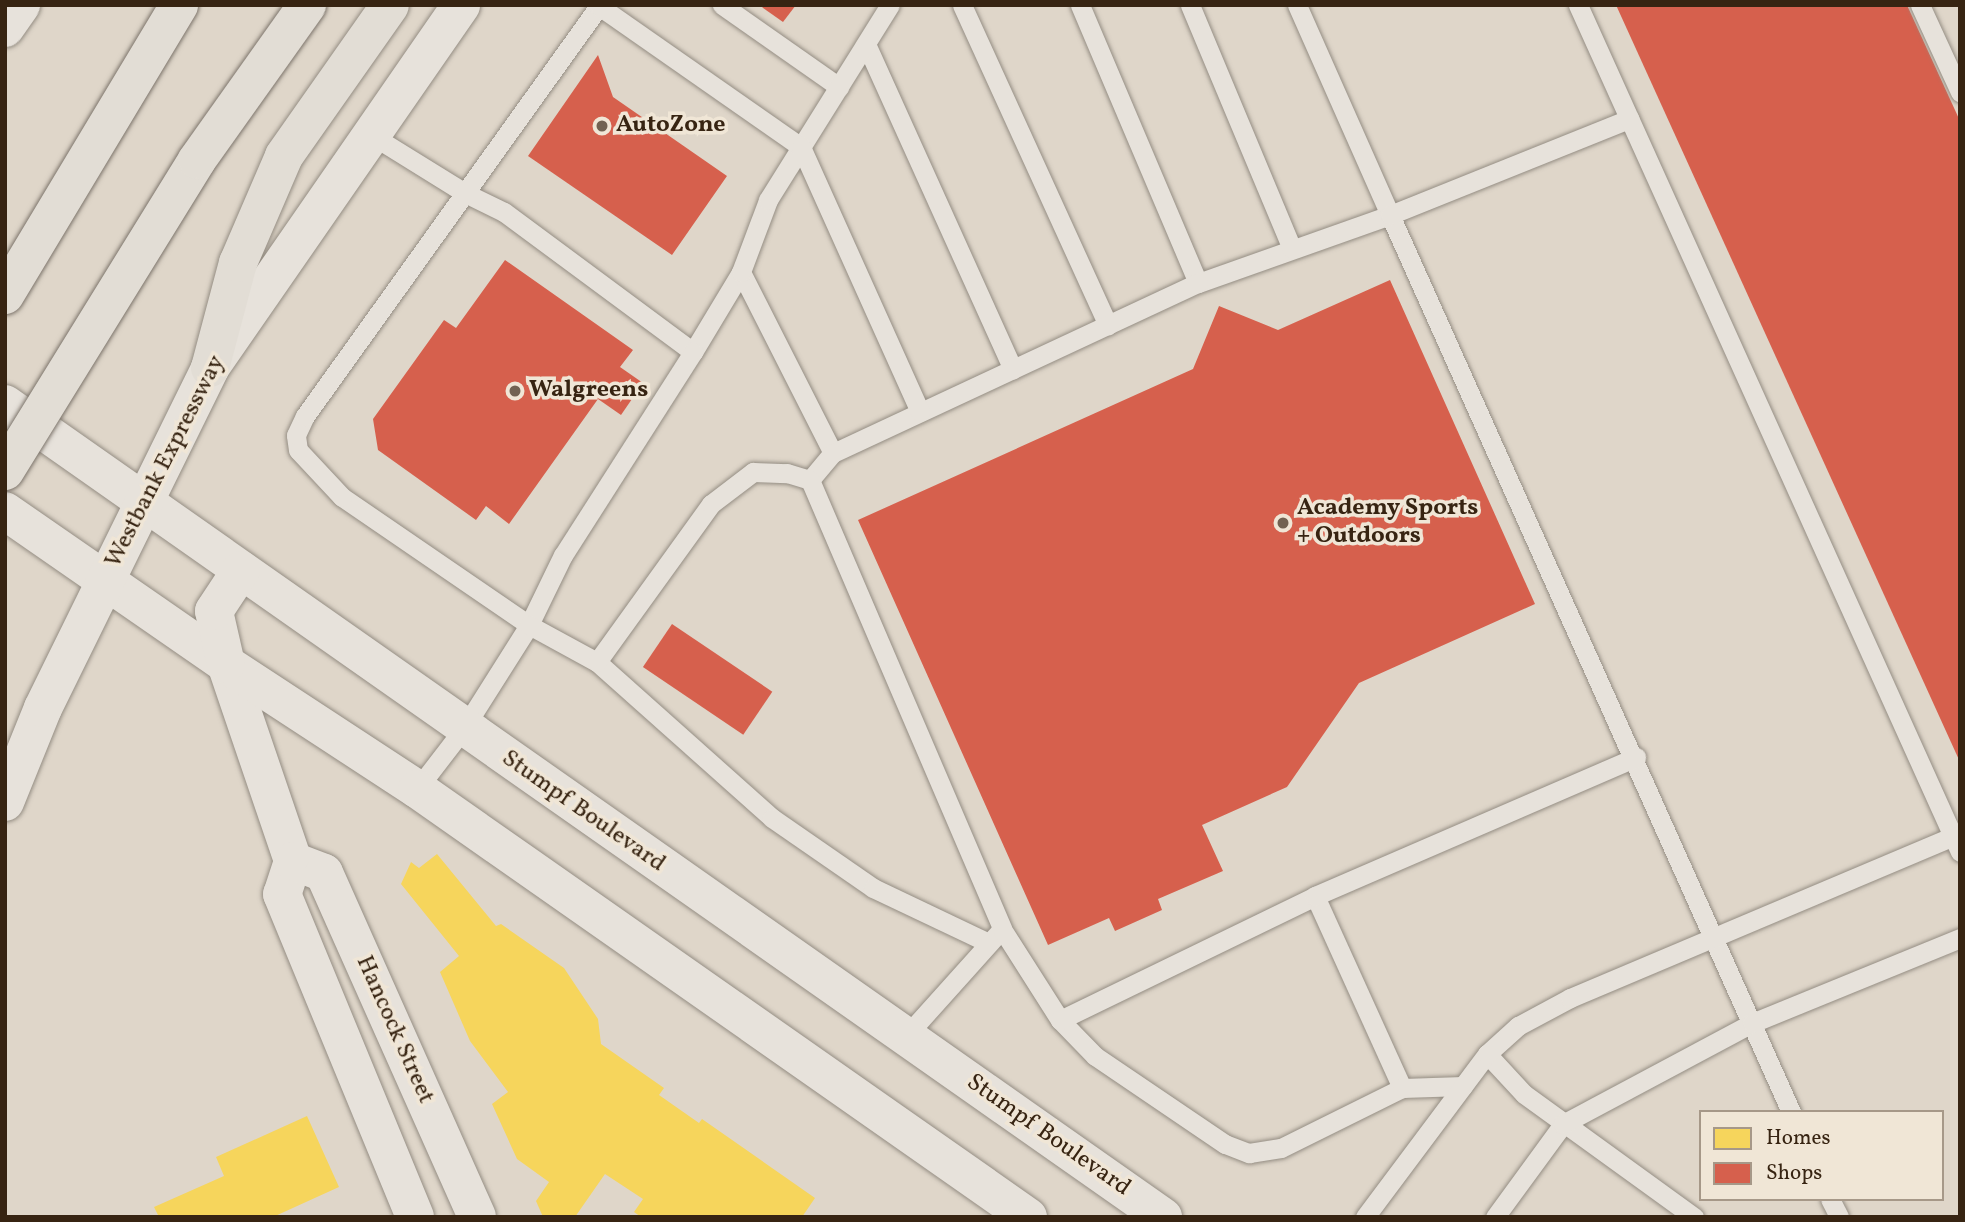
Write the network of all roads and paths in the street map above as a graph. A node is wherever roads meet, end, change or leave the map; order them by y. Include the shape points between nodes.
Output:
1 (21, 5) edge
2 (179, 5) edge
3 (307, 5) edge
4 (461, 5) edge
5 (599, 5) edge
6 (722, 5) edge
7 (890, 5) edge
8 (962, 5) edge
9 (1080, 5) edge
10 (1190, 5) edge
11 (1297, 5) edge
12 (1578, 5) edge
13 (1920, 5) edge
14 (385, 12) edge
15 (5, 28) edge
16 (866, 44) junction
17 (839, 87) junction
18 (1960, 93) edge
19 (1629, 119) junction
20 (373, 136) junction
21 (801, 147) junction
22 (465, 193) junction
23 (1390, 215) junction
24 (1292, 249) junction
25 (741, 272) junction
26 (1198, 283) junction
27 (5, 295) edge
28 (1108, 325) junction
29 (693, 352) junction
30 (210, 368) junction
31 (1013, 369) junction
32 (5, 404) edge
33 (920, 412) junction
34 (833, 453) junction
35 (5, 471) edge
36 (810, 480) junction
37 (146, 506) junction
38 (5, 511) edge
39 (241, 570) junction
40 (106, 582) junction
41 (529, 625) junction
42 (597, 662) junction
43 (226, 664) junction
44 (464, 728) junction
45 (1636, 757) junction
46 (417, 789) junction
47 (5, 802) edge
48 (1956, 844) edge
49 (293, 861) junction
50 (1315, 896) junction
51 (995, 936) junction
52 (1714, 938) junction
53 (1960, 938) edge
54 (1060, 1020) junction
55 (1752, 1023) junction
56 (905, 1037) junction
57 (1487, 1054) junction
58 (1463, 1086) junction
59 (1402, 1088) junction
60 (1790, 1110) edge
61 (1563, 1124) junction
62 (1831, 1201) edge
63 (472, 1204) edge
64 (411, 1216) edge
65 (1028, 1217) edge
66 (1163, 1217) edge
67 (1366, 1217) edge
68 (1494, 1217) edge
69 (1694, 1217) edge
70 (1839, 1217) edge

1 - 15 main road
2 - 27 highway, bridge
3 - 35 highway, bridge via 197,160
4 - 20 main road, Westbank Expressway
5 - 21 lane
5 - 22 lane
6 - 17 lane
7 - 16 lane
8 - 28 lane
9 - 26 lane
10 - 24 lane
11 - 23 lane
12 - 19 lane
13 - 18 lane
14 - 30 highway via 284,156 238,263
16 - 17 lane
16 - 31 lane
17 - 21 lane
19 - 23 lane
19 - 48 lane
20 - 22 lane
20 - 30 main road, Westbank Expressway
21 - 25 lane via 768,200
21 - 33 lane
22 - 29 lane via 504,212
22 - 41 lane via 304,416 296,435 298,450 342,497
23 - 24 lane
23 - 45 lane
24 - 26 lane
25 - 29 lane
25 - 34 lane
26 - 28 lane
28 - 31 lane
29 - 41 lane via 563,555
30 - 37 main road, Westbank Expressway
31 - 33 lane
32 - 37 main road, Stumpf Boulevard
33 - 34 lane
34 - 36 lane
36 - 42 lane via 786,473 753,472 710,504
36 - 51 lane
37 - 39 main road, Stumpf Boulevard
37 - 40 main road, Westbank Expressway
38 - 40 main road
39 - 43 main road via 214,611
39 - 44 main road, Stumpf Boulevard
40 - 43 main road
40 - 47 main road, Westbank Expressway via 43,708
41 - 42 lane
41 - 44 lane
42 - 51 lane via 772,818 873,888
43 - 46 main road
43 - 49 main road
44 - 46 lane
44 - 56 main road, Stumpf Boulevard
45 - 50 lane
45 - 52 lane
46 - 65 main road
48 - 52 lane
49 - 63 main road, Hancock Street via 324,873
49 - 64 main road, Hancock Street via 282,894
50 - 54 lane
50 - 59 lane
51 - 54 lane
51 - 56 lane
52 - 55 lane
52 - 57 lane via 1570,998 1518,1026
53 - 55 lane
54 - 59 lane via 1095,1056 1225,1144 1249,1153 1281,1149
55 - 60 lane
55 - 61 lane
56 - 66 main road, Stumpf Boulevard
57 - 58 lane
57 - 61 lane via 1524,1094
58 - 59 lane
58 - 67 lane
61 - 68 lane
61 - 69 lane
62 - 70 lane
63 - 64 main road

